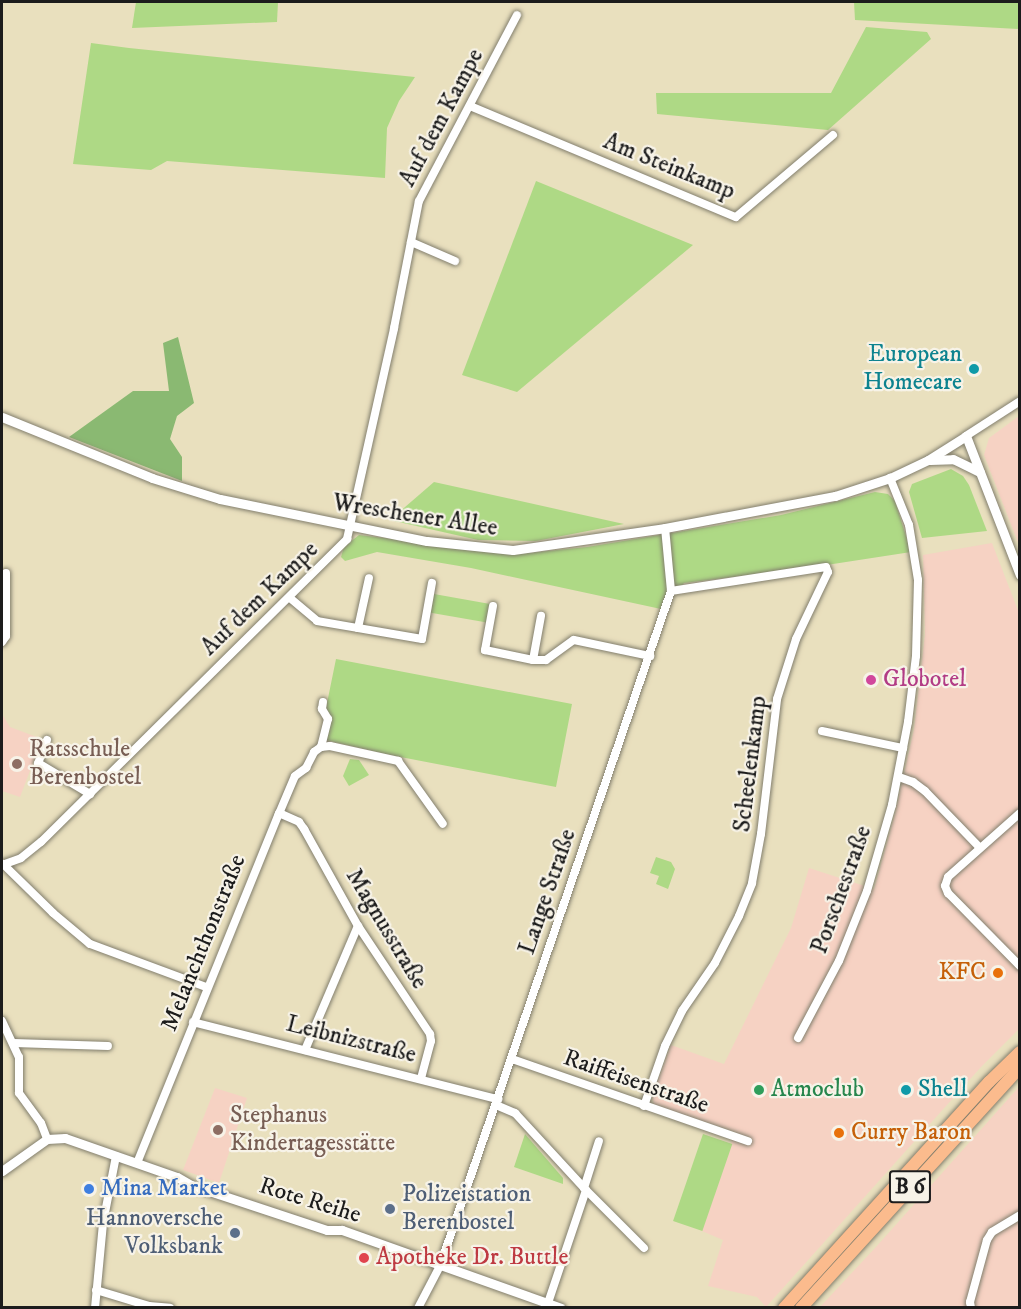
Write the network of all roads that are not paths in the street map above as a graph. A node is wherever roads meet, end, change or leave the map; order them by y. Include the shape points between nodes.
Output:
1 (518, 15) dead end
2 (470, 106) junction
3 (833, 135) dead end
4 (411, 242) junction
5 (455, 261) dead end
6 (1020, 401) edge
7 (2, 417) edge
8 (966, 436) junction
9 (928, 460) junction
10 (980, 472) junction
11 (891, 478) junction
12 (351, 526) junction
13 (665, 528) junction
14 (6, 573) dead end
15 (1020, 575) edge
16 (369, 578) dead end
17 (432, 583) dead end
18 (671, 591) junction
19 (290, 598) junction
20 (493, 606) dead end
21 (541, 616) dead end
22 (358, 628) junction
23 (2, 642) edge
24 (650, 656) junction
25 (533, 660) junction
26 (323, 702) dead end
27 (822, 730) dead end
28 (47, 740) dead end
29 (321, 747) junction
30 (903, 748) junction
31 (899, 777) junction
32 (90, 794) junction
33 (279, 813) junction
34 (1020, 813) edge
35 (443, 824) dead end
36 (980, 848) junction
37 (2, 864) edge
38 (358, 926) junction
39 (1020, 966) edge
40 (206, 987) junction
41 (2, 1021) edge
42 (193, 1022) junction
43 (798, 1038) dead end
44 (14, 1043) junction
45 (108, 1046) dead end
46 (305, 1050) junction
47 (1020, 1052) edge
48 (512, 1059) junction
49 (1020, 1067) edge
50 (421, 1078) junction
51 (497, 1102) junction
52 (644, 1106) junction
53 (47, 1139) junction
54 (599, 1141) dead end
55 (748, 1141) dead end
56 (116, 1156) junction
57 (137, 1163) junction
58 (2, 1171) edge
59 (585, 1189) junction
60 (1020, 1215) edge
61 (644, 1248) dead end
62 (440, 1266) junction
63 (96, 1290) junction
64 (548, 1303) junction
65 (94, 1308) edge
66 (170, 1308) edge
67 (418, 1308) edge
68 (561, 1308) edge
69 (784, 1308) edge
70 (801, 1308) edge
71 (971, 1308) edge

1 - 2 street, Auf dem Kampe
2 - 3 street, Am Steinkamp via 736,217
2 - 4 street, Auf dem Kampe via 422,192
4 - 5 street
4 - 12 street, Auf dem Kampe
6 - 8 street
7 - 12 street, Wreschener Allee via 152,478 208,496
8 - 9 street, Wreschener Allee
8 - 10 street
9 - 10 street via 953,459
9 - 11 street, Wreschener Allee
10 - 15 street
11 - 13 street, Wreschener Allee via 836,496
11 - 30 street, Porschestraße via 909,525 918,580 914,673
12 - 13 street, Wreschener Allee via 461,547 513,550
12 - 19 street, Auf dem Kampe via 347,539
13 - 18 street, Lange Straße
14 - 23 street via 6,636
16 - 22 street
17 - 22 street via 422,639
18 - 24 street, Lange Straße
18 - 52 street, Scheelenkamp via 826,567 828,572 796,639 777,699 762,834 752,883 716,963 682,1011 665,1046
19 - 22 street via 318,621
19 - 32 street, Auf dem Kampe
20 - 25 street via 485,650
21 - 25 street
24 - 25 street via 573,640 546,660
24 - 48 street, Lange Straße
26 - 29 street, Melanchthonstraße via 322,709 328,718
27 - 30 street
28 - 32 street via 38,764
29 - 33 street, Melanchthonstraße via 295,776
29 - 35 street via 398,761
30 - 31 street, Porschestraße
31 - 36 street via 925,791
31 - 43 street, Porschestraße via 851,933
32 - 37 street, Auf dem Kampe via 27,855
33 - 38 street, Magnusstraße via 304,829
33 - 40 street, Melanchthonstraße
34 - 36 street
36 - 39 street via 948,877 945,886
37 - 40 street via 90,944
38 - 46 street
38 - 50 street, Magnusstraße via 430,1034
40 - 42 street, Melanchthonstraße
41 - 44 street
42 - 46 street, Leibnizstraße
42 - 57 street, Melanchthonstraße
44 - 45 street
44 - 53 street via 20,1064 19,1093 38,1118
46 - 50 street, Leibnizstraße
47 - 69 main road, B 6
48 - 51 street, Lange Straße
48 - 52 street, Raiffeisenstraße
49 - 70 main road, B 6
50 - 51 street, Leibnizstraße
51 - 59 street, Leibnizstraße via 515,1113
51 - 62 street, Lange Straße
52 - 55 street, Raiffeisenstraße
53 - 56 street, Rote Reihe via 64,1138
53 - 58 street
54 - 59 street
56 - 57 street, Rote Reihe
56 - 63 street
57 - 62 street, Rote Reihe via 200,1188 327,1230 342,1230
59 - 61 street, Leibnizstraße
59 - 64 street
60 - 71 street via 992,1232 987,1240
62 - 64 street, Rote Reihe
62 - 67 street, Lange Straße
63 - 65 street
63 - 66 street via 149,1306
64 - 68 street, Rote Reihe

